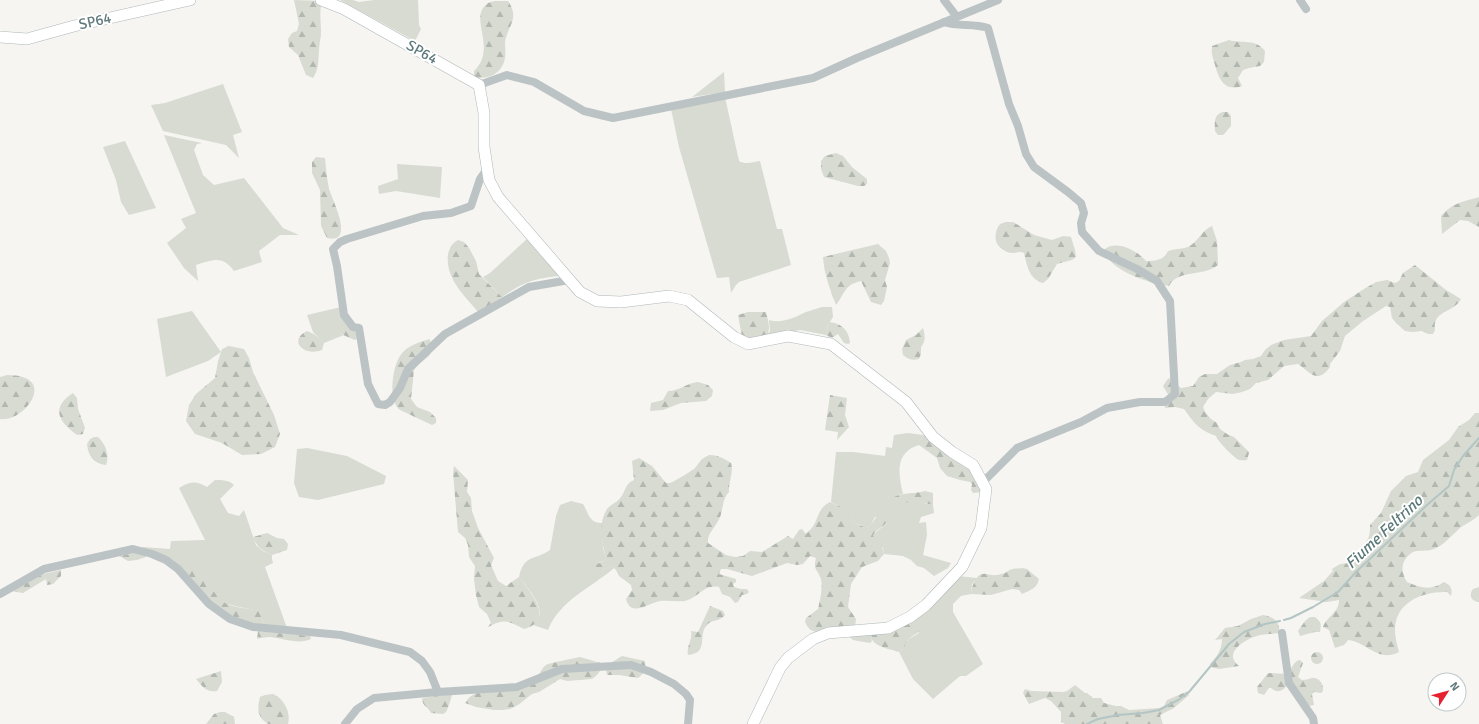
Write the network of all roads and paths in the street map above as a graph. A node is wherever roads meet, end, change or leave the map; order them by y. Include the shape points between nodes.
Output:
1 (190, 0) edge
2 (321, 0) edge
3 (944, 0) edge
4 (998, 0) edge
5 (1300, 0) edge
6 (1306, 9) dead end
7 (957, 17) junction
8 (944, 22) junction
9 (0, 37) edge
10 (479, 85) junction
11 (488, 169) junction
12 (569, 280) junction
13 (983, 482) junction
14 (0, 594) edge
15 (1282, 633) dead end
16 (438, 692) junction
17 (345, 724) edge
18 (688, 724) edge
19 (753, 724) edge
20 (1314, 724) edge

1 - 9 street, SP64 / SP64 via 27,39
2 - 10 street, SP64 / SP64 via 344,9
3 - 7 street
4 - 7 street
5 - 6 street
7 - 8 street
8 - 10 street via 813,78 613,118 584,111 534,82 507,75
8 - 13 street via 954,25 978,24 988,28 1009,104 1026,154 1034,167 1081,203 1084,213 1082,232 1099,251 1157,281 1170,301 1176,394 1165,402 1140,402 1108,408 1017,448
10 - 11 street
11 - 12 street via 489,180 498,197
11 - 12 street via 480,178 471,206 451,213 423,216 347,239 333,249 344,314 353,327 359,328 368,384 378,404 385,405 390,402 408,370 445,334 529,287
12 - 13 street via 580,292 597,301 621,302 669,296 688,300 734,337 748,344 788,336 831,344 906,402 933,436 973,465
13 - 19 street via 986,489 981,528 962,567 926,604 898,624 888,628 828,634 813,639 795,652 780,668
14 - 16 street via 44,569 133,549 166,560 178,569 209,604 230,619 254,627 341,635 410,652 422,661 430,672
15 - 20 street via 1289,683 1313,718
16 - 17 street via 374,698 358,709
16 - 18 street via 517,687 562,669 631,665 674,684 686,694 690,700

